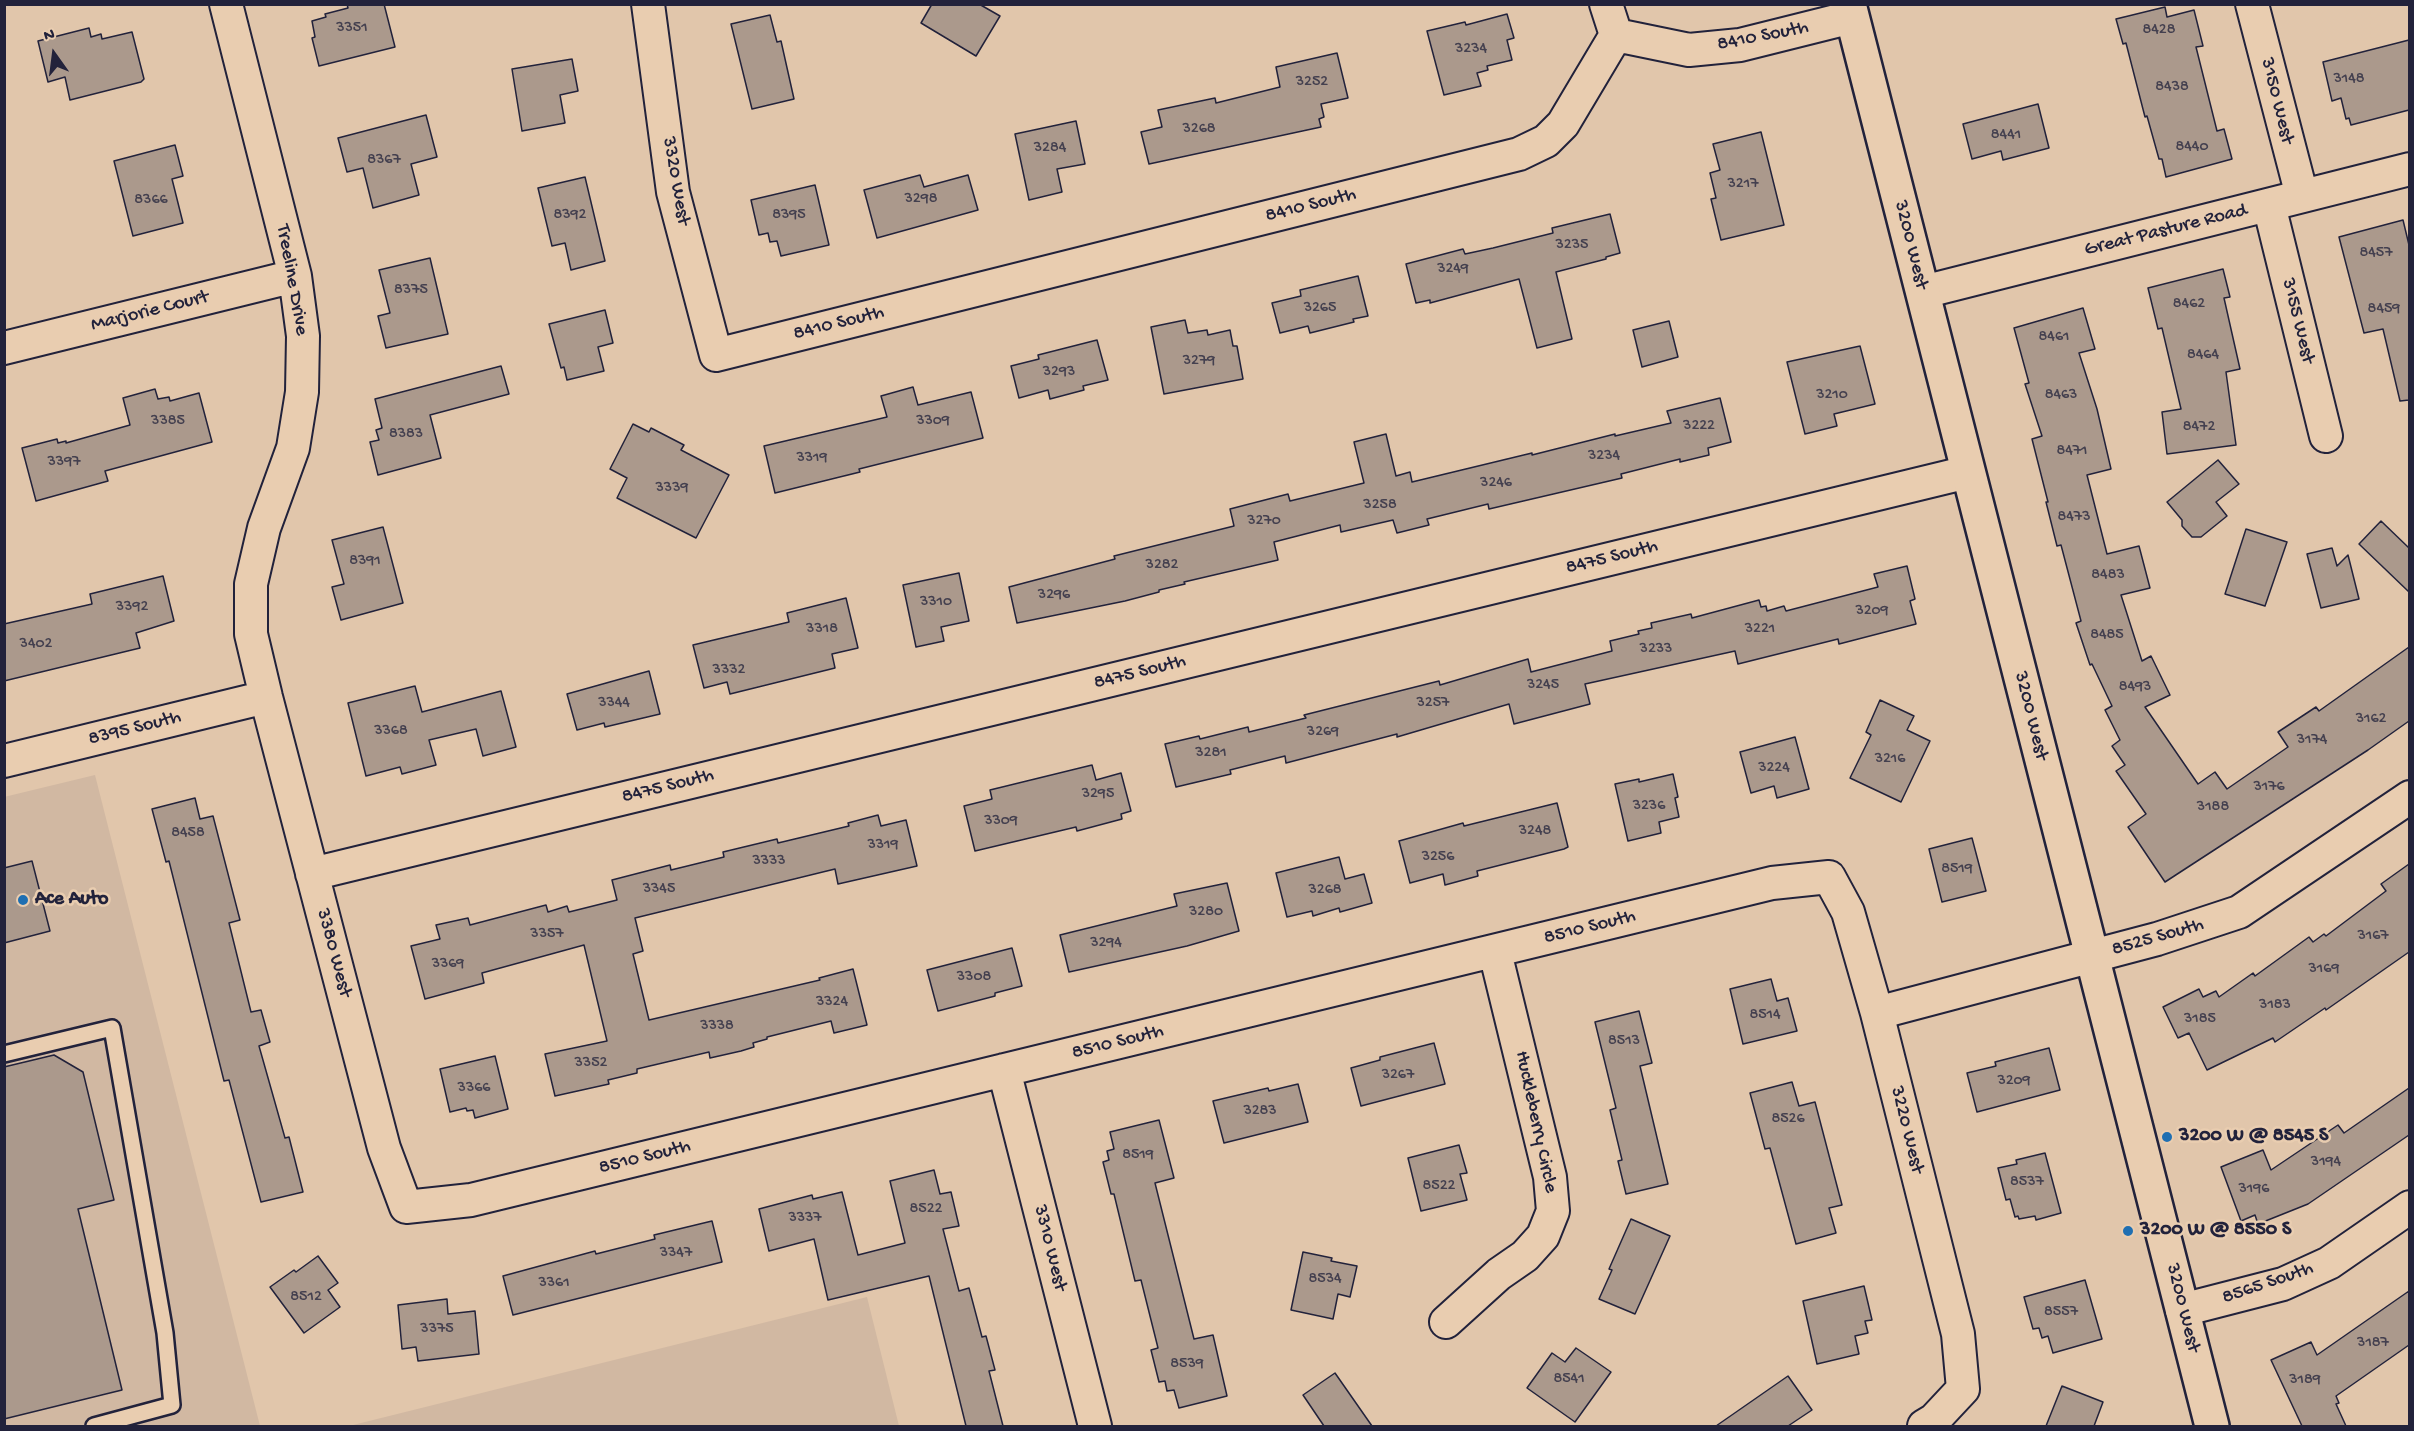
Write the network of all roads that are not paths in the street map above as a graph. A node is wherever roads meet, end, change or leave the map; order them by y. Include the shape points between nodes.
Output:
1 (226, 4) edge
2 (648, 4) edge
3 (1606, 4) edge
4 (2252, 4) edge
5 (1851, 11) edge
6 (1616, 35) junction
7 (2409, 169) edge
8 (2302, 196) junction
9 (2269, 205) junction
10 (295, 276) junction
11 (1923, 292) junction
12 (4, 348) edge
13 (716, 355) joint
14 (2326, 436) dead end
15 (1968, 472) junction
16 (266, 698) junction
17 (4, 761) edge
18 (2409, 797) edge
19 (312, 874) junction
20 (1829, 877) joint
21 (1495, 952) junction
22 (2091, 957) junction
23 (1876, 1013) junction
24 (4, 1054) edge
25 (1004, 1070) junction
26 (406, 1207) joint
27 (2409, 1208) edge
28 (2182, 1310) junction
29 (1446, 1322) dead end
30 (94, 1426) edge
31 (1095, 1426) edge
32 (1924, 1426) edge
33 (2212, 1426) edge

1 - 10 street, Treeline Drive
2 - 13 street, 3320 West via 673,192
3 - 6 street
4 - 8 street, 3150 West
5 - 6 street, 8410 South via 1740,45 1689,50
5 - 11 street, 3200 West
6 - 13 street, 8410 South via 1563,124 1546,141 1519,154
7 - 8 street, Great Pasture Road
8 - 9 street, Great Pasture Road
9 - 11 street, Great Pasture Road
9 - 14 street, 3155 West
10 - 12 street, Marjorie Court
10 - 16 street, Treeline Drive via 303,336 302,392 293,448 264,528 252,584 251,634
11 - 15 street, 3200 West
15 - 19 street, 8475 South
15 - 22 street, 3200 West
16 - 17 street, 8395 South
16 - 19 street, 3380 West
18 - 22 street, 8525 South via 2239,912
19 - 26 street, 3380 West via 384,1148
20 - 21 street, 8510 South via 1772,883
20 - 23 street, 3220 West via 1848,912
21 - 25 street, 8510 South
21 - 29 street, Huckleberry Circle via 1550,1177 1553,1210 1543,1236 1525,1256
22 - 23 street, 8525 South
22 - 28 street, 3200 West
23 - 32 street, 3220 West via 1958,1334 1963,1389
24 - 30 lane via 112,1028 165,1333 172,1405
25 - 26 street, 8510 South via 471,1200
25 - 31 street, 3310 West
27 - 28 street, 8565 South via 2329,1263 2283,1284
28 - 33 street, 3200 West

